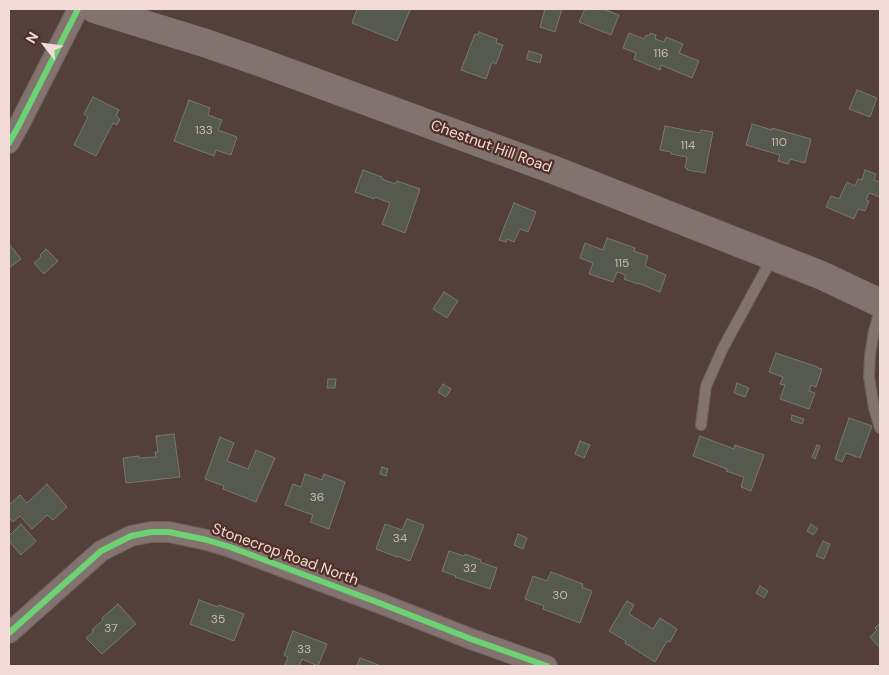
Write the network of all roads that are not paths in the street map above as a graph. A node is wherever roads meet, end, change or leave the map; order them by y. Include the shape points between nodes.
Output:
1 (78, 9) edge
2 (95, 9) edge
3 (9, 143) edge
4 (773, 256) junction
5 (880, 303) edge
6 (880, 310) edge
7 (701, 425) dead end
8 (880, 428) edge
9 (9, 633) edge
10 (547, 666) edge

1 - 3 street
2 - 4 main road, Chestnut Hill Road via 306,78 598,186
4 - 5 main road, Chestnut Hill Road
4 - 7 lane via 706,386
6 - 8 lane via 868,377
9 - 10 street, Stonecrop Road North via 100,551 132,536 169,532 230,547

